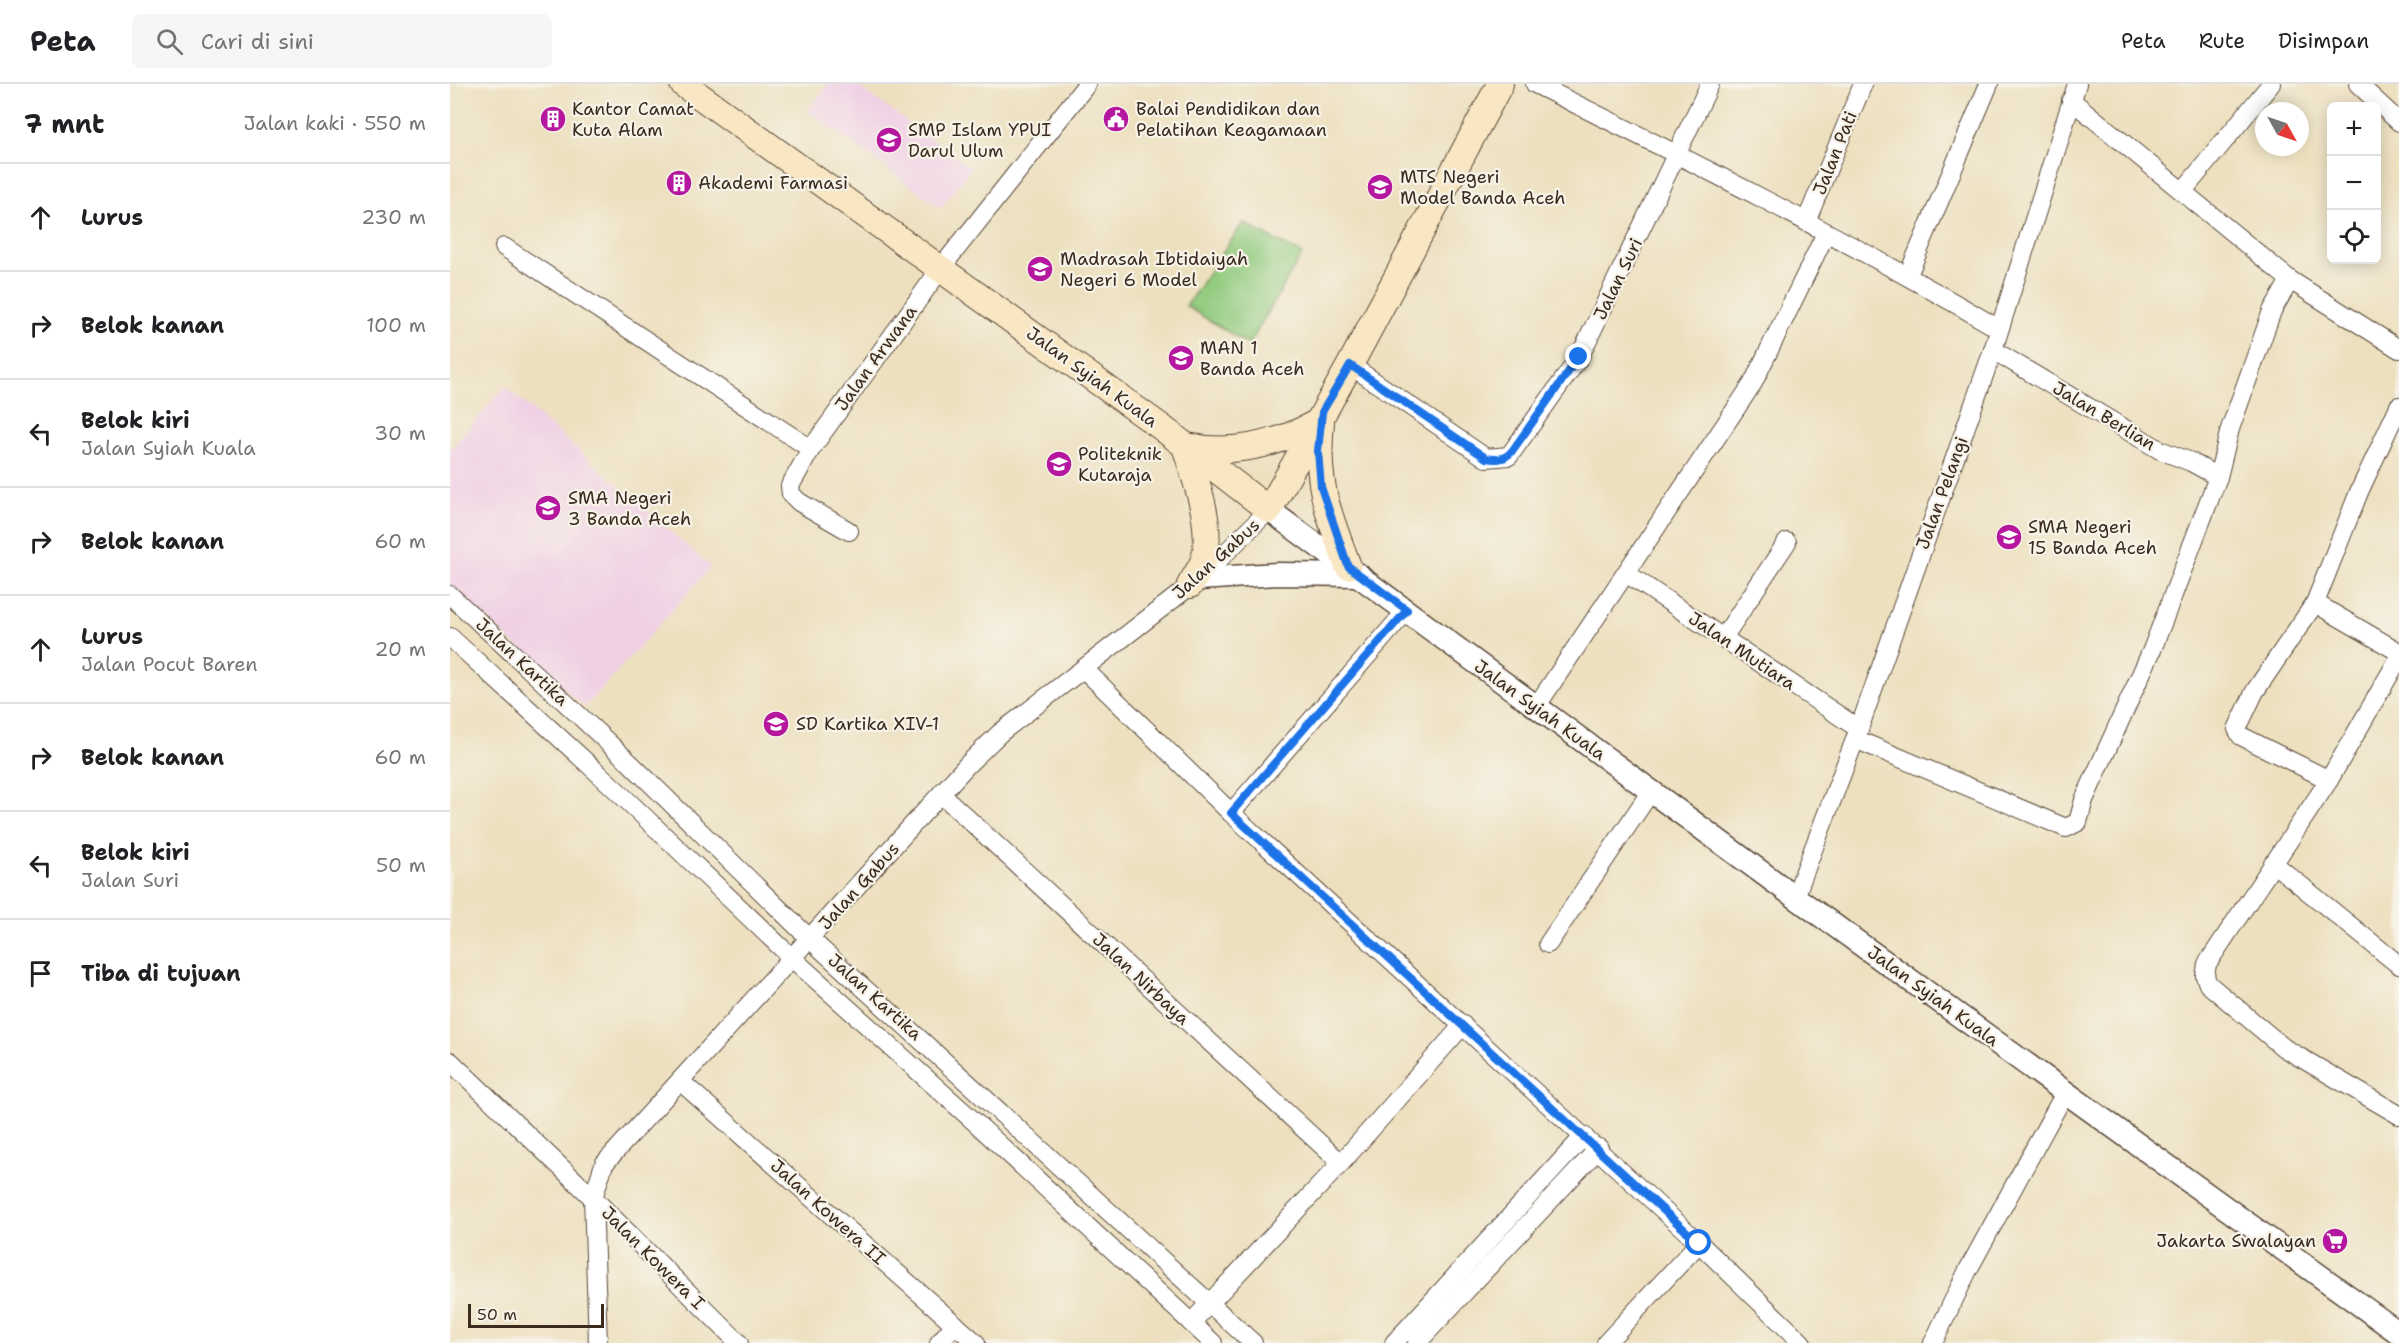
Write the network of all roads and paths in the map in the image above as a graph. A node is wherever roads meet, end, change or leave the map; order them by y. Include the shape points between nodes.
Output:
1 (683, 84) edge
2 (1087, 84) edge
3 (1500, 84) edge
4 (1535, 84) edge
5 (1710, 84) edge
6 (1863, 84) edge
7 (1989, 84) edge
8 (2271, 84) edge
9 (2358, 84) edge
10 (2074, 92) edge
11 (2399, 123) edge
12 (1677, 153) junction
13 (2183, 191) junction
14 (1806, 222) junction
15 (1826, 233) junction
16 (504, 247) dead end
17 (941, 268) junction
18 (1908, 275) junction
19 (2290, 280) junction
20 (1999, 329) junction
21 (2399, 349) edge
22 (1993, 350) junction
23 (1350, 365) junction
24 (2399, 406) edge
25 (1319, 418) junction
26 (1185, 446) junction
27 (811, 449) junction
28 (2218, 477) junction
29 (1269, 510) junction
30 (849, 531) dead end
31 (1788, 542) dead end
32 (1353, 570) junction
33 (1626, 573) junction
34 (1195, 582) junction
35 (450, 595) edge
36 (2315, 603) junction
37 (1407, 610) junction
38 (450, 637) edge
39 (1723, 638) junction
40 (2399, 652) edge
41 (2399, 658) edge
42 (1084, 669) junction
43 (1536, 707) junction
44 (1857, 734) junction
45 (2329, 780) junction
46 (1651, 791) junction
47 (942, 795) junction
48 (1231, 813) junction
49 (2273, 863) junction
50 (1795, 897) junction
51 (810, 939) junction
52 (1548, 944) dead end
53 (792, 958) junction
54 (2399, 965) edge
55 (1463, 1025) junction
56 (450, 1061) edge
57 (680, 1081) junction
58 (2066, 1091) junction
59 (996, 1107) junction
60 (2399, 1115) edge
61 (977, 1124) junction
62 (1584, 1136) junction
63 (1599, 1148) junction
64 (1341, 1163) junction
65 (593, 1198) junction
66 (1699, 1243) junction
67 (1210, 1303) junction
68 (1191, 1323) junction
69 (955, 1324) junction
70 (2399, 1333) edge
71 (598, 1343) edge
72 (739, 1343) edge
73 (939, 1343) edge
74 (976, 1343) edge
75 (1213, 1343) edge
76 (1253, 1343) edge
77 (1394, 1343) edge
78 (1417, 1343) edge
79 (1606, 1343) edge
80 (1802, 1343) edge
81 (1933, 1343) edge

1 - 17 main road, Jalan Syiah Kuala
2 - 17 street, Jalan Arwana
3 - 23 main road
4 - 12 street
5 - 12 street, Jalan Suri
6 - 14 street, Jalan Pati
7 - 18 street
8 - 13 street
9 - 11 street
10 - 13 street
10 - 20 street, Jalan Pelangi
12 - 14 street
12 - 23 street, Jalan Suri via 1579,357 1503,458 1486,458
13 - 19 street
14 - 15 street
15 - 18 street
15 - 33 street via 1753,383
16 - 27 street
17 - 26 main road, Jalan Syiah Kuala
17 - 27 street, Jalan Arwana
18 - 20 street
19 - 21 street
19 - 28 street via 2272,311 2230,429
20 - 22 street, Jalan Pelangi
22 - 28 street, Jalan Berlian via 2140,439
22 - 44 street, Jalan Pelangi
23 - 25 main road
24 - 36 street via 2359,492
25 - 26 main road via 1289,438 1250,448
25 - 29 main road
25 - 32 main road via 1321,487
26 - 29 main road, Jalan Syiah Kuala
26 - 34 main road via 1206,535 1205,557
27 - 30 street, Jalan Arwana via 790,486 791,494
28 - 44 street, Jalan Mutiara via 2152,650 2084,800 2078,822 2071,828
29 - 32 street, Jalan Syiah Kuala
29 - 34 street, Jalan Gabus
31 - 39 street
32 - 34 street
32 - 37 street, Jalan Syiah Kuala
33 - 39 street, Jalan Mutiara
33 - 43 street
34 - 42 street, Jalan Gabus
35 - 51 street, Jalan Kartika
36 - 40 street
36 - 45 street via 2255,691 2237,729 2241,736
37 - 43 street, Jalan Syiah Kuala
37 - 48 street
38 - 53 street, Jalan Kartika
39 - 44 street, Jalan Mutiara
41 - 45 street
42 - 47 street, Jalan Gabus via 1000,733
42 - 48 street
43 - 46 street, Jalan Syiah Kuala
44 - 50 street, Jalan Pelangi
45 - 49 street
46 - 50 street, Jalan Syiah Kuala
46 - 52 street
47 - 51 street, Jalan Gabus
47 - 64 street, Jalan Nirbaya
48 - 55 street
49 - 54 street
49 - 60 street via 2207,964 2208,984 2284,1048
50 - 58 street, Jalan Syiah Kuala
51 - 53 street, Jalan Gabus
51 - 59 street, Jalan Kartika
53 - 57 street, Jalan Gabus
53 - 61 street, Jalan Kartika
55 - 62 street
55 - 64 street
56 - 65 street, Jalan Kowera I
57 - 65 street, Jalan Gabus via 604,1164
57 - 69 street, Jalan Kowera II
58 - 70 street, Jalan Syiah Kuala
58 - 81 street via 1968,1270
59 - 61 street
59 - 67 street, Jalan Kartika
61 - 68 street, Jalan Kartika
62 - 63 street
62 - 77 street
63 - 66 street
63 - 78 street
64 - 67 street
65 - 71 street, Jalan Gabus
65 - 72 street, Jalan Kowera I
66 - 79 street
66 - 80 street
67 - 68 street
67 - 76 street, Jalan Kartika
68 - 75 street, Jalan Kartika
69 - 73 street
69 - 74 street, Jalan Kowera II

